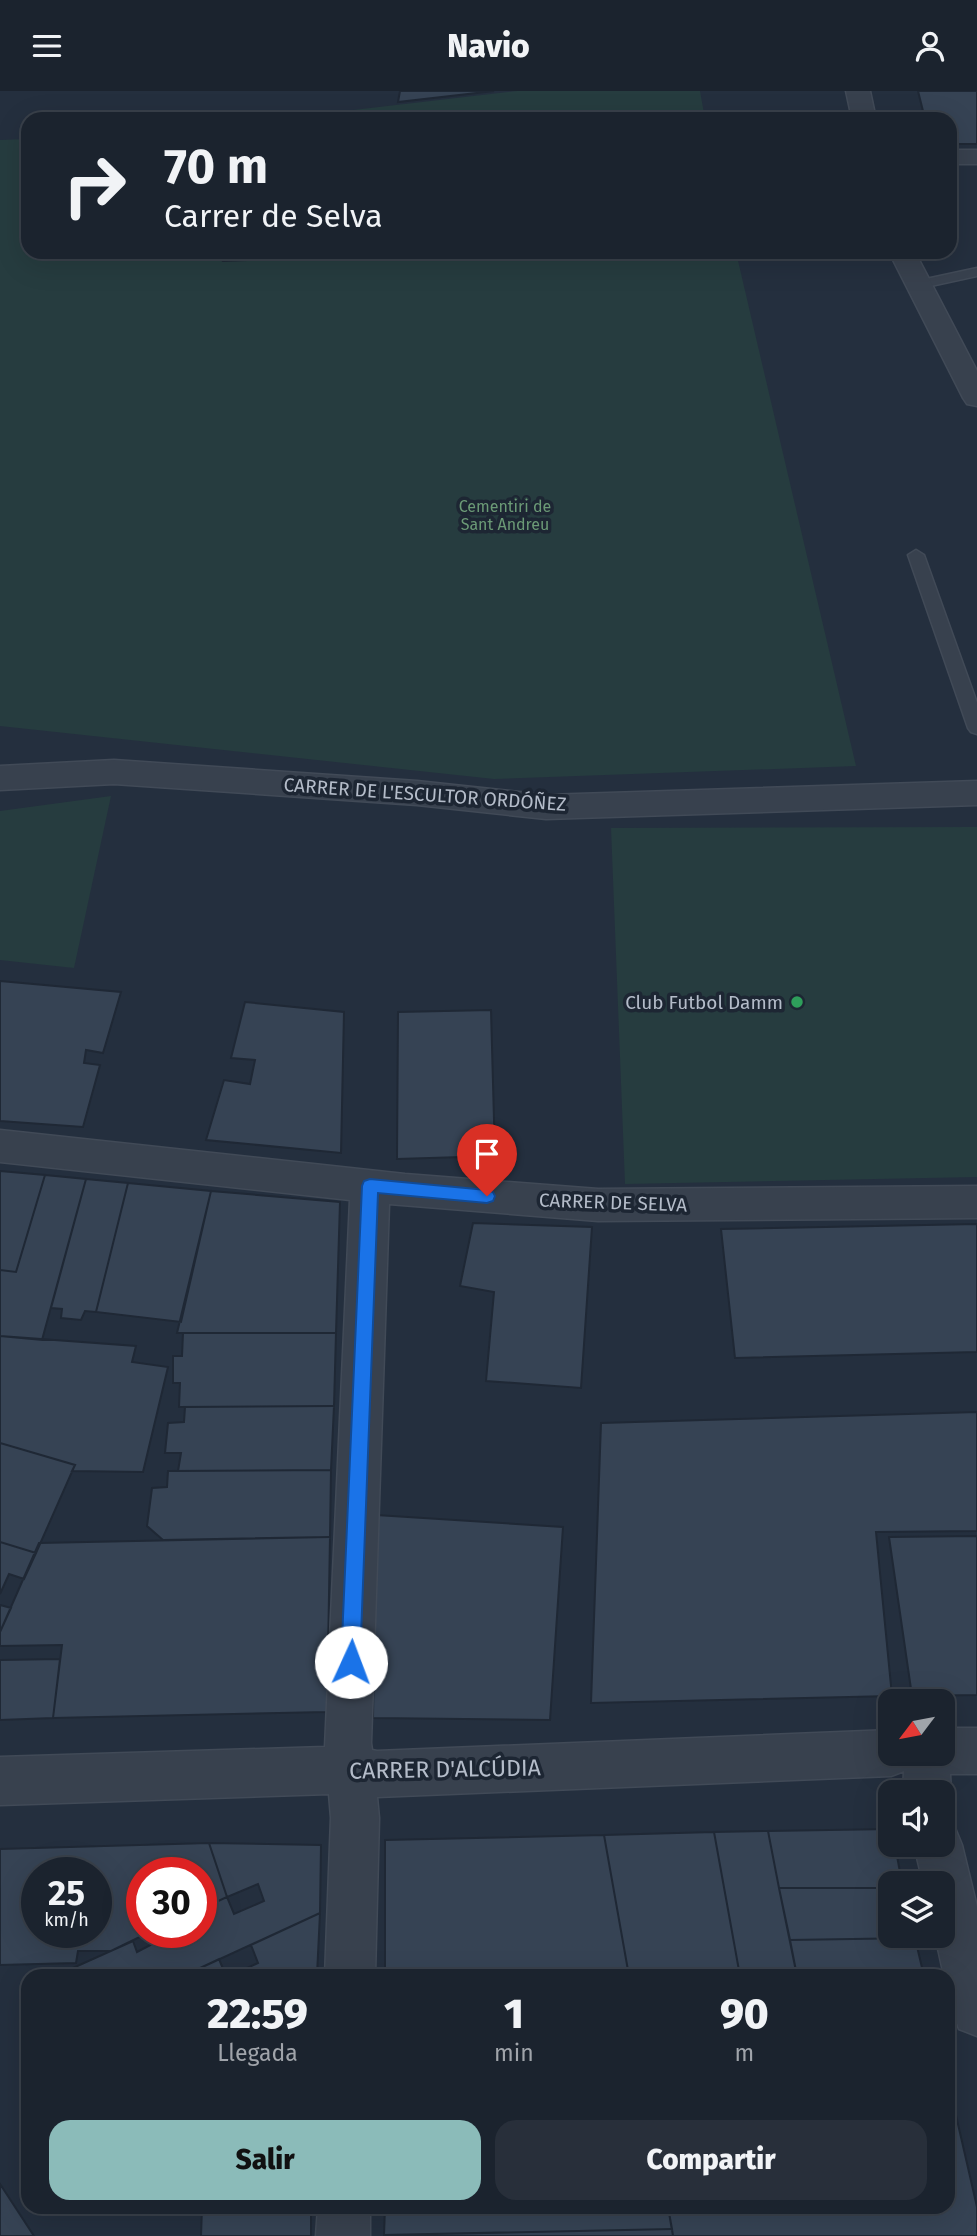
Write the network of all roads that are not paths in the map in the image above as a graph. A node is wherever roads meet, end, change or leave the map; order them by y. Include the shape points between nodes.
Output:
1 (858, 91) edge
2 (862, 112) edge
3 (957, 157) edge
4 (977, 157) edge
5 (905, 259) edge
6 (977, 272) edge
7 (917, 285) junction
8 (977, 398) edge
9 (916, 555) dead end
10 (977, 728) edge
11 (0, 778) edge
12 (977, 793) edge
13 (0, 1146) edge
14 (370, 1186) junction
15 (977, 1202) edge
16 (956, 1751) edge
17 (977, 1751) edge
18 (878, 1754) edge
19 (350, 1770) junction
20 (0, 1781) edge
21 (941, 1857) edge
22 (351, 1969) edge
23 (977, 2011) edge
24 (344, 2214) edge
25 (343, 2236) edge

1 - 2 street
3 - 4 street
5 - 7 street
6 - 7 lane
7 - 8 street
9 - 10 lane
11 - 12 street, CARRER DE L'ESCULTOR ORDÓÑEZ via 114,772 417,793 546,807
13 - 14 street, CARRER DE SELVA
14 - 15 street, CARRER DE SELVA via 598,1205
14 - 19 street
16 - 17 street
18 - 19 street, CARRER D'ALCÚDIA via 377,1774
19 - 20 street, CARRER D'ALCÚDIA
19 - 22 street via 355,1818
21 - 23 street
24 - 25 street

